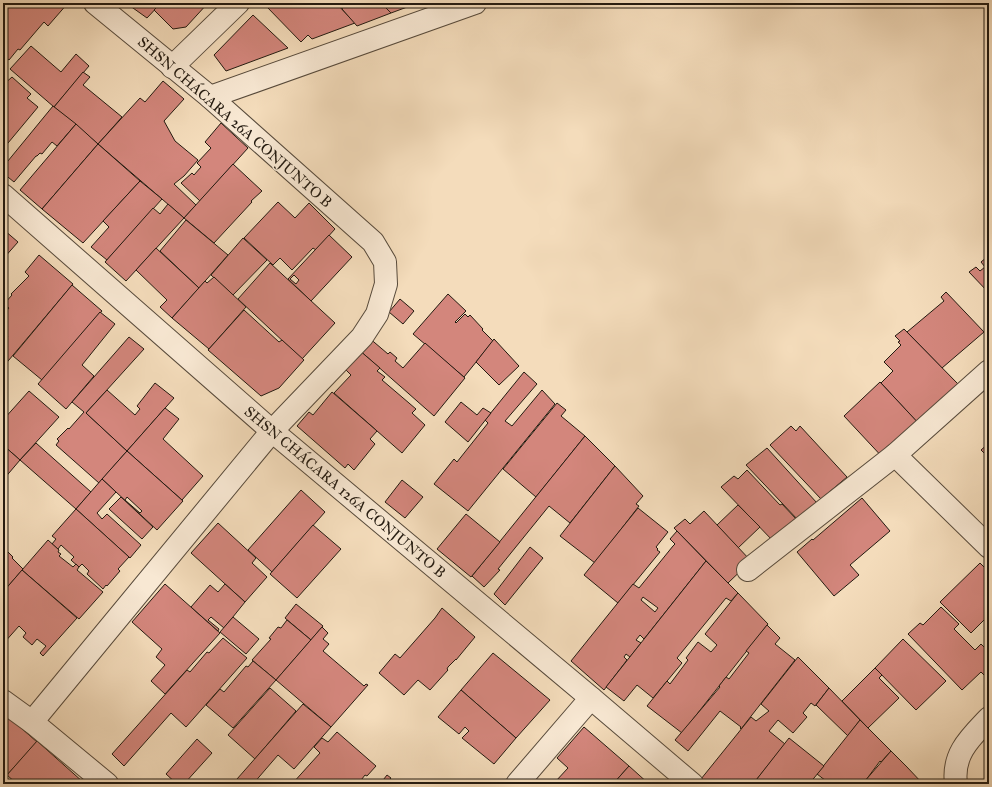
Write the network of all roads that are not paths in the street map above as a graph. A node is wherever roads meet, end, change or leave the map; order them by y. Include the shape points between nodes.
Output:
1 (95, 3) edge
2 (238, 3) edge
3 (475, 3) edge
4 (172, 67) junction
5 (210, 98) junction
6 (3, 195) edge
7 (989, 371) edge
8 (272, 431) junction
9 (896, 454) junction
10 (989, 547) edge
11 (748, 570) dead end
12 (591, 698) junction
13 (3, 701) edge
14 (989, 718) edge
15 (32, 722) junction
16 (956, 778) edge
17 (107, 784) edge
18 (517, 784) edge
19 (692, 784) edge

1 - 4 street, SHSN CHÁCARA 26A CONJUNTO B
2 - 4 street
3 - 5 street
4 - 5 street, SHSN CHÁCARA 26A CONJUNTO B
5 - 8 street, SHSN CHÁCARA 26A CONJUNTO B via 373,242 385,262 386,284 377,314 362,337
6 - 8 street, SHSN CHÁCARA 126A CONJUNTO B
7 - 9 street
8 - 12 street, SHSN CHÁCARA 126A CONJUNTO B
8 - 15 street, SHSN CHÁCARA 26A CONJUNTO B
9 - 10 street
9 - 11 street
12 - 18 street
12 - 19 street, SHSN CHÁCARA 126A CONJUNTO B
13 - 15 street
14 - 16 street via 968,740 958,758
15 - 17 street

